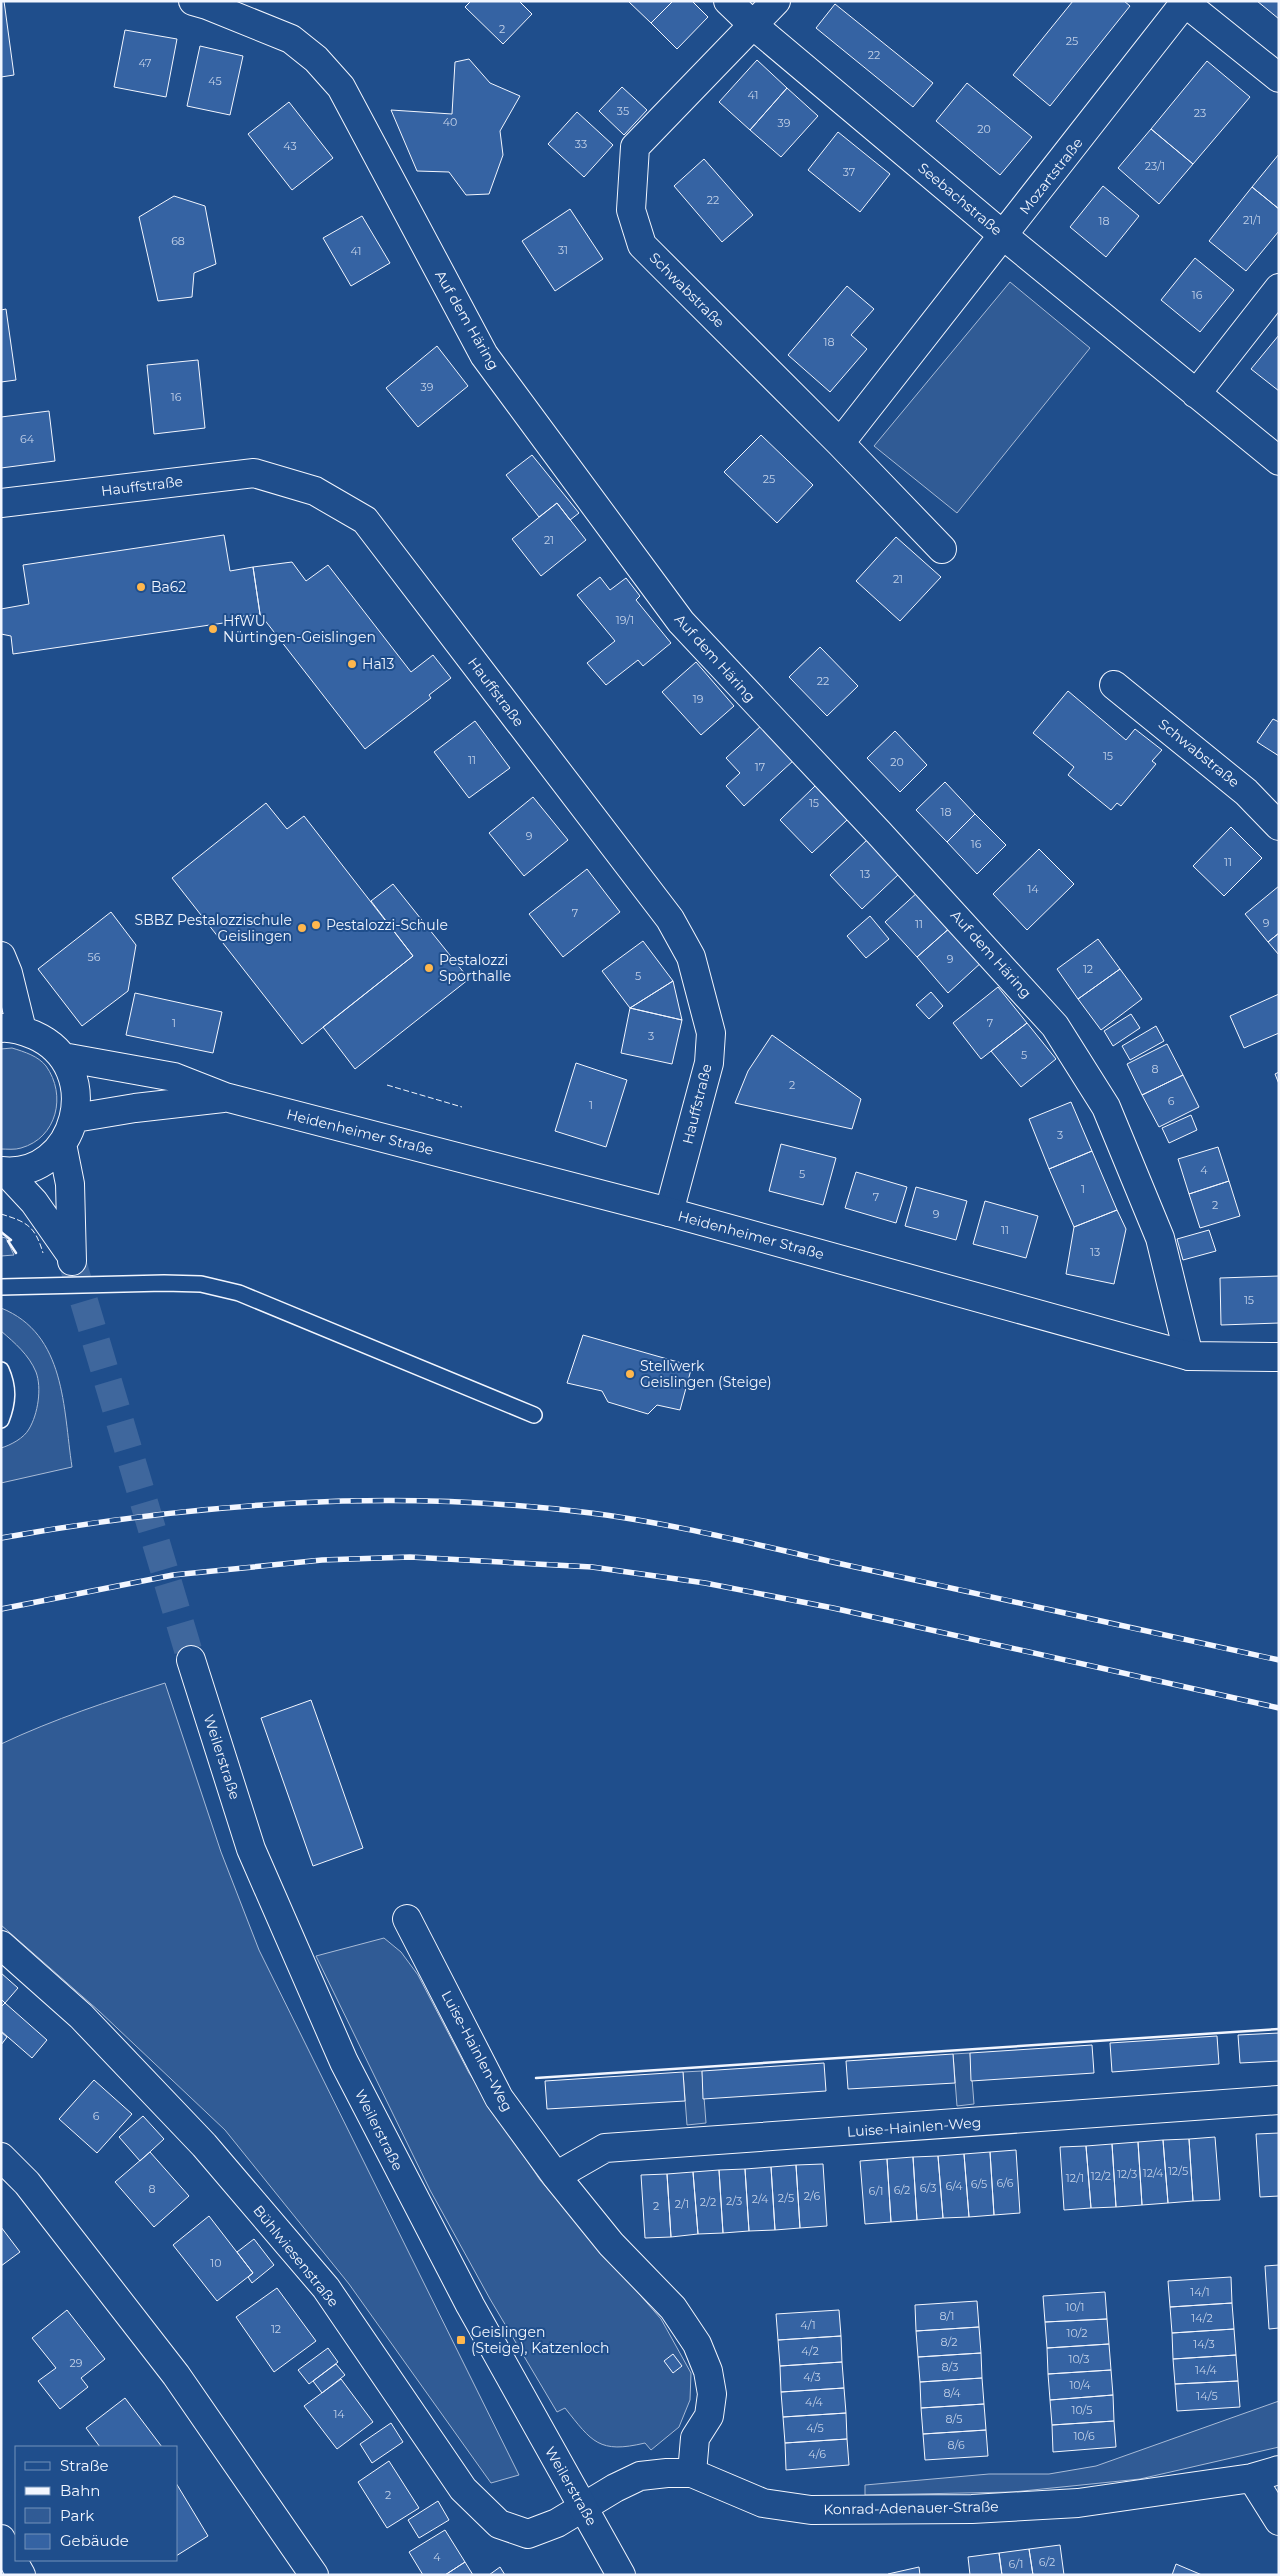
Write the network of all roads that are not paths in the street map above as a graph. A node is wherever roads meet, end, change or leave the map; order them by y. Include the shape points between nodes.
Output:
1 (728, 1) edge
2 (776, 1) edge
3 (1185, 2) edge
4 (200, 3) edge
5 (753, 25) junction
6 (1279, 78) edge
7 (1004, 236) junction
8 (1279, 288) edge
9 (1196, 394) junction
10 (840, 443) junction
11 (1279, 461) edge
12 (1, 504) edge
13 (942, 549) dead end
14 (1114, 685) dead end
15 (1279, 826) edge
16 (1, 956) edge
17 (12, 1029) edge
18 (63, 1057) junction
19 (225, 1097) junction
20 (75, 1118) junction
21 (62, 1144) junction
22 (4, 1171) edge
23 (669, 1212) junction
24 (1, 1287) edge
25 (1189, 1356) junction
26 (1279, 1358) edge
27 (1, 1370) edge
28 (534, 1414) dead end
29 (1, 1420) edge
30 (191, 1660) tunnel mouth
31 (407, 1919) dead end
32 (1, 1945) edge
33 (1279, 2100) edge
34 (1, 2157) edge
35 (556, 2176) junction
36 (1279, 2470) edge
37 (692, 2473) junction
38 (1252, 2478) junction
39 (584, 2508) junction
40 (1279, 2521) edge
41 (1, 2539) edge
42 (21, 2575) edge
43 (314, 2575) edge
44 (622, 2575) edge

1 - 5 street, Seebachstraße
2 - 5 street, Schwabstraße
3 - 6 street
3 - 7 street, Mozartstraße
4 - 25 street, Auf dem Häring via 291,39 316,59 341,87 484,355 681,622 1055,1026 1106,1107 1157,1229
5 - 7 street, Seebachstraße
5 - 10 street, Schwabstraße via 635,147 631,210 642,245
7 - 9 street, Seebachstraße
7 - 10 street, Mozartstraße
8 - 9 street
9 - 11 street, Seebachstraße
10 - 13 street, Schwabstraße
12 - 23 street, Hauffstraße via 254,473 314,491 365,520 664,912 691,957 711,1032 709,1063
14 - 15 street, Schwabstraße via 1246,792
16 - 17 street via 8,973
17 - 18 street via 45,1040
18 - 19 street, Heidenheimer Straße via 174,1076
18 - 20 street via 73,1076 77,1097
19 - 20 street, Heidenheimer Straße
19 - 23 street, Heidenheimer Straße
20 - 21 street
21 - 22 street via 37,1164
21 - 22 street via 70,1184 71,1258 34,1202
23 - 25 street, Heidenheimer Straße
24 - 28 lane via 164,1282 201,1284 239,1293
25 - 26 street, Heidenheimer Straße
27 - 29 lane via 8,1387 7,1406
30 - 39 street, Weilerstraße via 251,1849 344,2062 470,2305
31 - 35 street, Luise-Hainlen-Weg via 499,2098
32 - 39 street, Bühlwiesenstraße via 81,2016 204,2144 326,2288 463,2489 499,2524 528,2534
33 - 35 street, Luise-Hainlen-Weg via 605,2148
34 - 43 street via 28,2183 176,2375
35 - 37 street, Luise-Hainlen-Weg via 611,2244 673,2308 697,2344 708,2371 712,2394 708,2416 695,2438
36 - 38 street, Konrad-Adenauer-Straße
37 - 38 street, Konrad-Adenauer-Straße via 763,2503 811,2510 972,2509 1078,2503
37 - 39 street, Konrad-Adenauer-Straße via 640,2476
38 - 40 street
39 - 44 street, Weilerstraße
41 - 42 street

